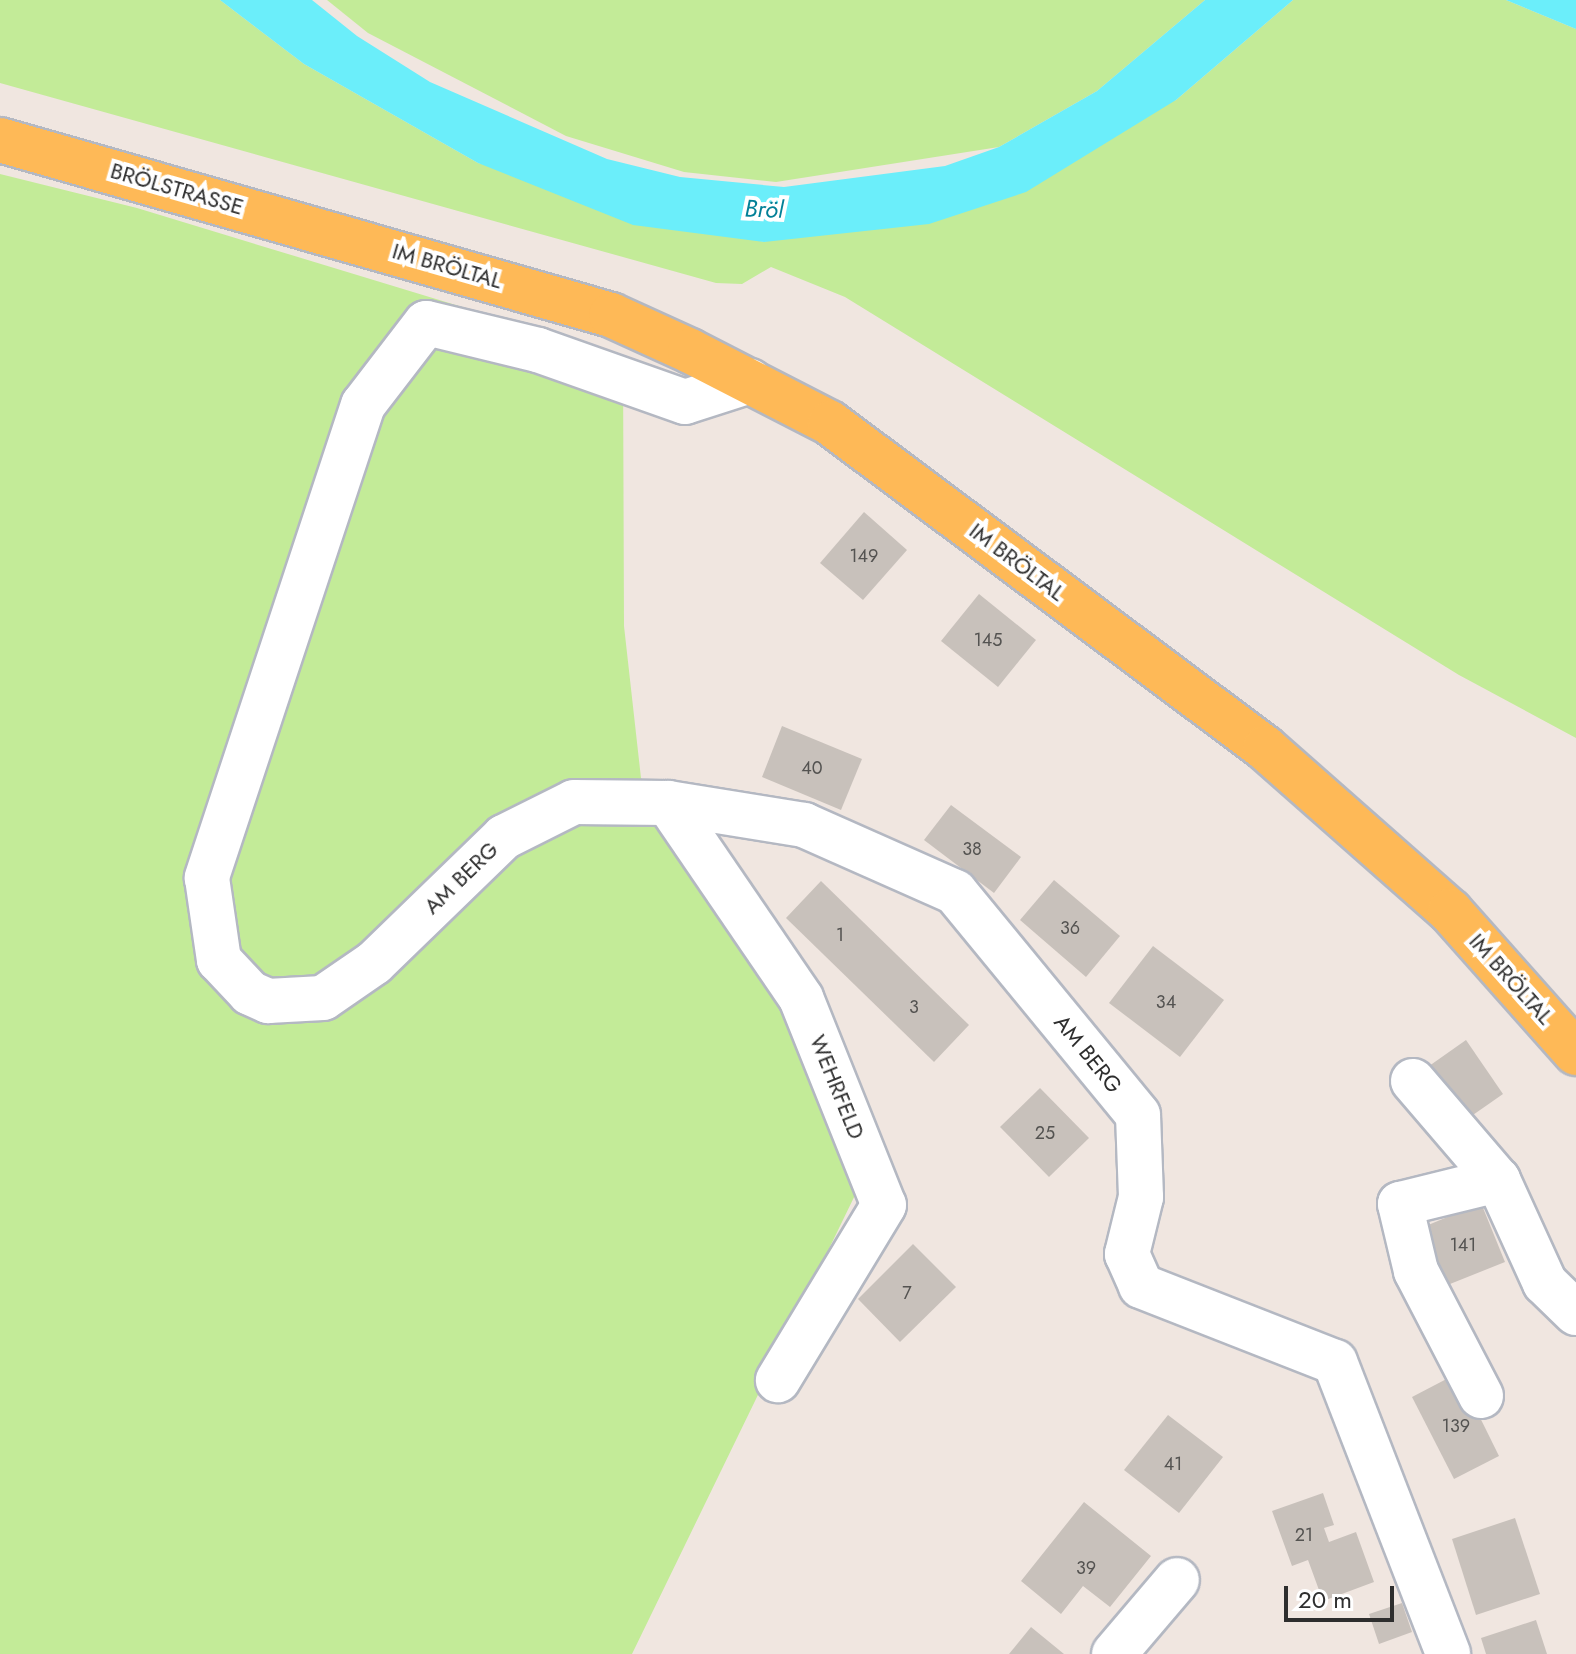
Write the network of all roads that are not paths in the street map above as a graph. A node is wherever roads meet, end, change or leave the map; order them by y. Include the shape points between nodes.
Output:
1 (0, 140) edge
2 (353, 238) joint
3 (750, 381) junction
4 (668, 803) junction
5 (1576, 1053) edge
6 (1413, 1081) dead end
7 (1498, 1180) junction
8 (1576, 1313) edge
9 (778, 1380) dead end
10 (1481, 1396) dead end
11 (1177, 1580) dead end
12 (1114, 1654) edge
13 (1448, 1654) edge

1 - 2 main road, BRÖLSTRASSE
2 - 3 main road, IM BRÖLTAL via 611,315
3 - 4 street, AM BERG via 685,402 538,350 426,323 363,405 207,878 219,960 250,993 268,1001 323,998 374,963 504,837 574,802
3 - 5 main road, IM BRÖLTAL via 830,423 1265,748 1450,911
4 - 9 street, WEHRFELD via 801,998 884,1205
4 - 13 street, AM BERG via 804,825 955,892 1138,1115 1141,1197 1127,1254 1141,1286 1335,1362
6 - 7 street
7 - 8 street via 1545,1283
7 - 10 street via 1400,1204 1416,1271
11 - 12 street

